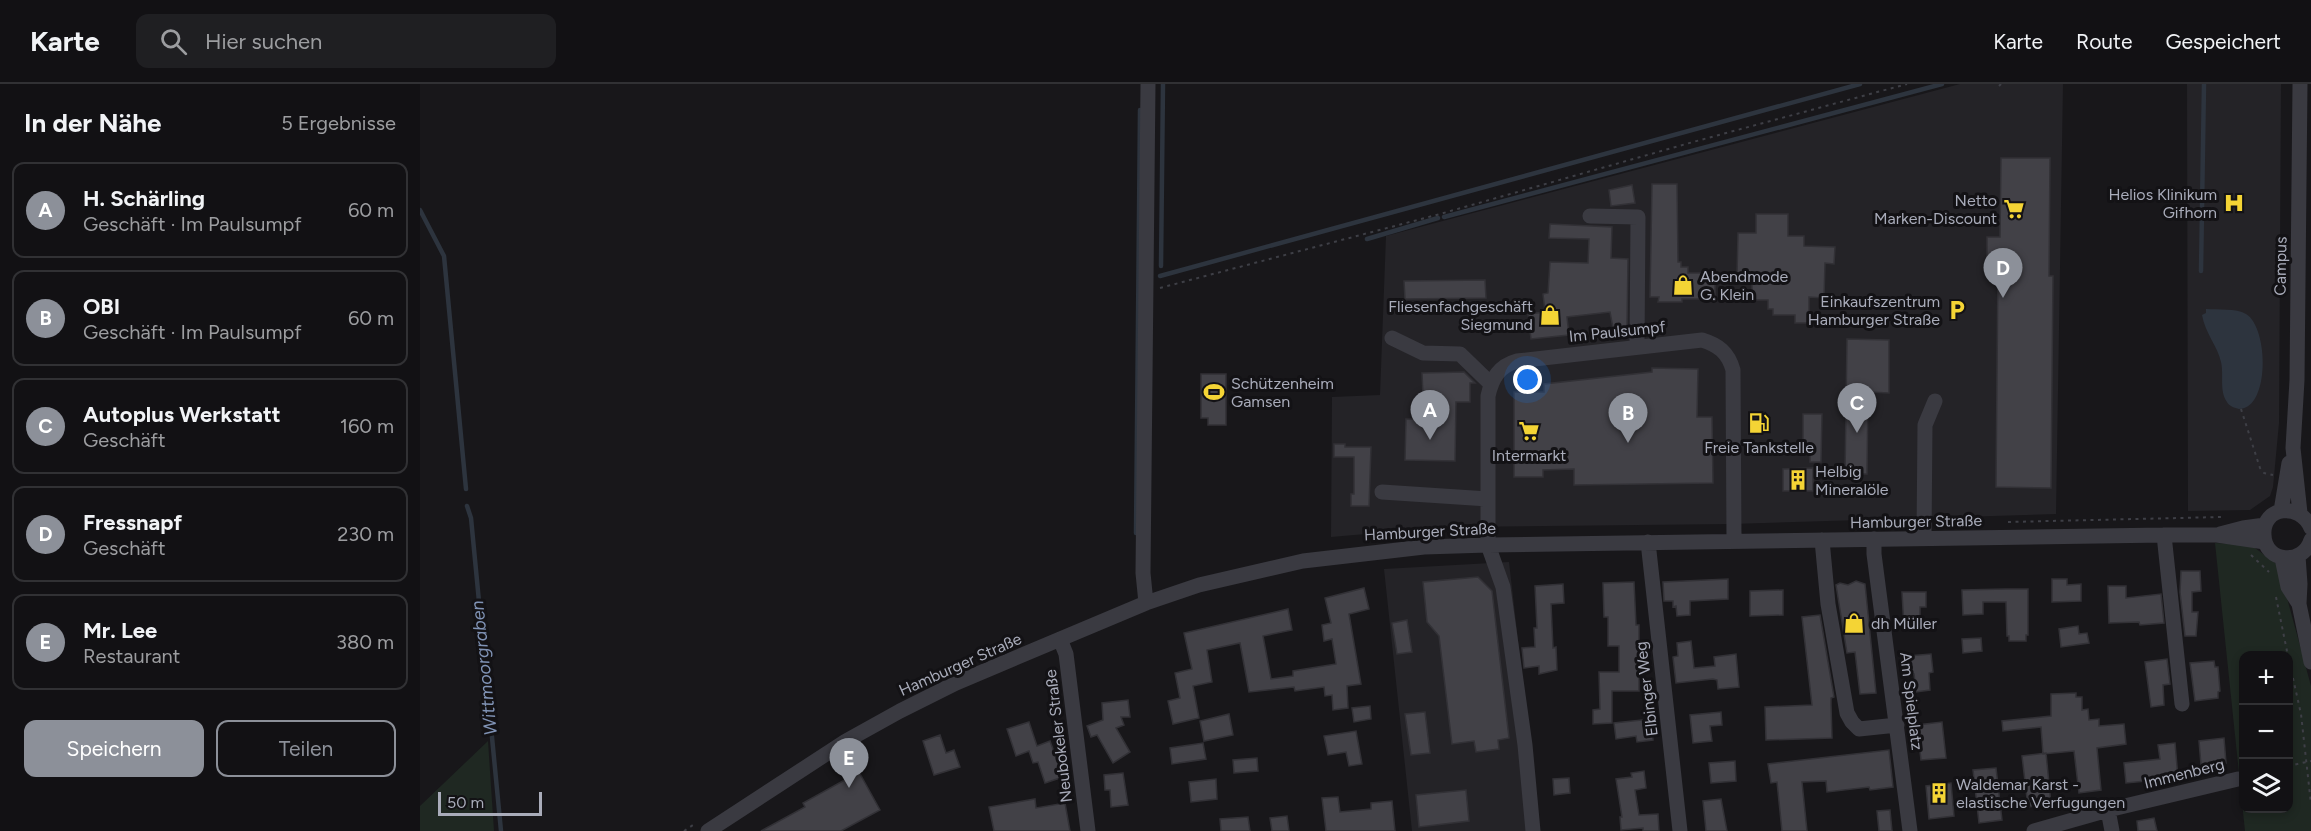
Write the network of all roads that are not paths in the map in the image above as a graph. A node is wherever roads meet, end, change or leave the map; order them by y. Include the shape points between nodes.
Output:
1 (1148, 84) edge
2 (2300, 84) edge
3 (1590, 216) dead end
4 (1392, 338) dead end
5 (1636, 347) junction
6 (1491, 384) junction
7 (1935, 401) dead end
8 (2293, 448) junction
9 (1382, 492) dead end
10 (1488, 499) junction
11 (2281, 511) junction
12 (2300, 513) junction
13 (2265, 525) junction
14 (2311, 528) edge
15 (2164, 535) junction
16 (2217, 535) junction
17 (1924, 538) junction
18 (1874, 539) junction
19 (1734, 540) junction
20 (1822, 540) junction
21 (1648, 542) junction
22 (2265, 542) junction
23 (2311, 542) edge
24 (1488, 545) junction
25 (2290, 557) junction
26 (1146, 603) junction
27 (1060, 639) junction
28 (2311, 662) edge
29 (2182, 704) dead end
30 (1897, 725) junction
31 (2238, 779) dead end
32 (2108, 810) junction
33 (708, 831) edge
34 (1088, 831) edge
35 (1533, 831) edge
36 (1680, 831) edge
37 (1910, 831) edge
38 (2034, 831) edge
39 (2112, 831) edge

1 - 26 street via 1143,573
2 - 8 street, Campus
3 - 5 street via 1638,217
4 - 6 street via 1423,353 1461,354
5 - 6 street, Im Paulsumpf via 1517,361 1506,364
5 - 19 street, Im Paulsumpf via 1702,340 1716,344 1730,359
6 - 10 street
7 - 17 street via 1924,425
8 - 11 street, Campus
8 - 12 street, Campus
9 - 10 street
10 - 24 street
11 - 12 street
11 - 13 street
12 - 14 street
13 - 16 street, Hamburger Straße
13 - 22 street
15 - 16 street, Hamburger Straße
15 - 17 street, Hamburger Straße
15 - 29 street
16 - 22 street, Hamburger Straße
17 - 18 street, Hamburger Straße
18 - 20 street, Hamburger Straße
18 - 30 street, Am Spielplatz
19 - 20 street, Hamburger Straße
19 - 21 street, Hamburger Straße
20 - 30 street via 1846,713 1859,729
21 - 24 street, Hamburger Straße
21 - 36 street, Elbinger Weg
22 - 25 street via 2275,555
23 - 25 street
24 - 26 street, Hamburger Straße via 1424,547 1303,561 1199,585
24 - 35 street via 1503,587
25 - 28 street via 2288,586 2299,604
26 - 27 street, Hamburger Straße
27 - 33 street, Hamburger Straße via 900,711 846,741
27 - 34 street, Neubokeler Straße via 1066,654
30 - 37 street, Am Spielplatz
31 - 32 street, Immenberg
32 - 38 street, Immenberg
32 - 39 street

